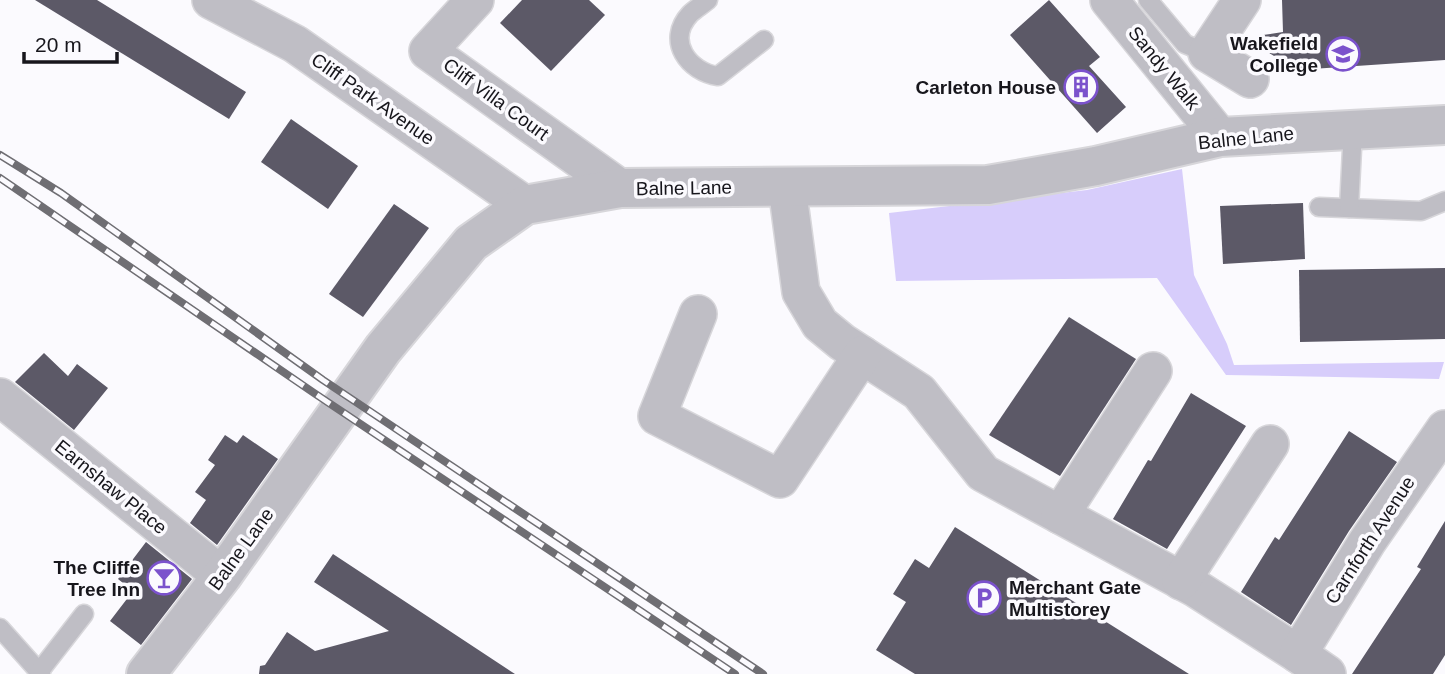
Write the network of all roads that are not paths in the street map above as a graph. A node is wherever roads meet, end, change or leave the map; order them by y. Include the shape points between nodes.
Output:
1 (475, 0) edge
2 (708, 0) edge
3 (1109, 0) edge
4 (1148, 0) edge
5 (1242, 0) edge
6 (214, 1) edge
7 (764, 40) dead end
8 (1207, 53) junction
9 (1250, 79) dead end
10 (1445, 125) edge
11 (1353, 130) junction
12 (1220, 137) junction
13 (787, 187) junction
14 (620, 188) junction
15 (1445, 201) edge
16 (525, 205) junction
17 (1318, 207) dead end
18 (1349, 208) junction
19 (698, 314) dead end
20 (862, 355) junction
21 (1153, 371) dead end
22 (0, 397) edge
23 (1445, 429) edge
24 (1270, 444) dead end
25 (1060, 515) junction
26 (222, 576) junction
27 (1181, 581) junction
28 (84, 614) dead end
29 (0, 628) edge
30 (1312, 664) edge
31 (40, 673) edge
32 (146, 674) edge

1 - 14 street, Cliff Villa Court via 428,51
2 - 7 lane via 689,15 679,40 693,67 718,76
3 - 12 street, Sandy Walk
4 - 8 lane via 1185,44
5 - 8 street
6 - 16 street, Cliff Park Avenue via 295,44
8 - 9 street
10 - 11 street, Balne Lane
11 - 12 street, Balne Lane
11 - 18 lane
12 - 13 street, Balne Lane via 988,185
13 - 14 street, Balne Lane
13 - 20 street, Carnforth Avenue via 801,292 821,324
14 - 16 street, Balne Lane
15 - 18 lane via 1421,211
16 - 26 street, Balne Lane via 471,243 383,349
17 - 18 lane
19 - 20 street via 657,415 780,479
20 - 25 street, Carnforth Avenue via 919,392 983,473
21 - 25 street
22 - 26 street, Earnshaw Place
23 - 30 street, Carnforth Avenue via 1367,542
24 - 27 street
25 - 27 street, Carnforth Avenue
26 - 32 street, Balne Lane
27 - 30 street, Carnforth Avenue
28 - 31 lane
29 - 31 lane

